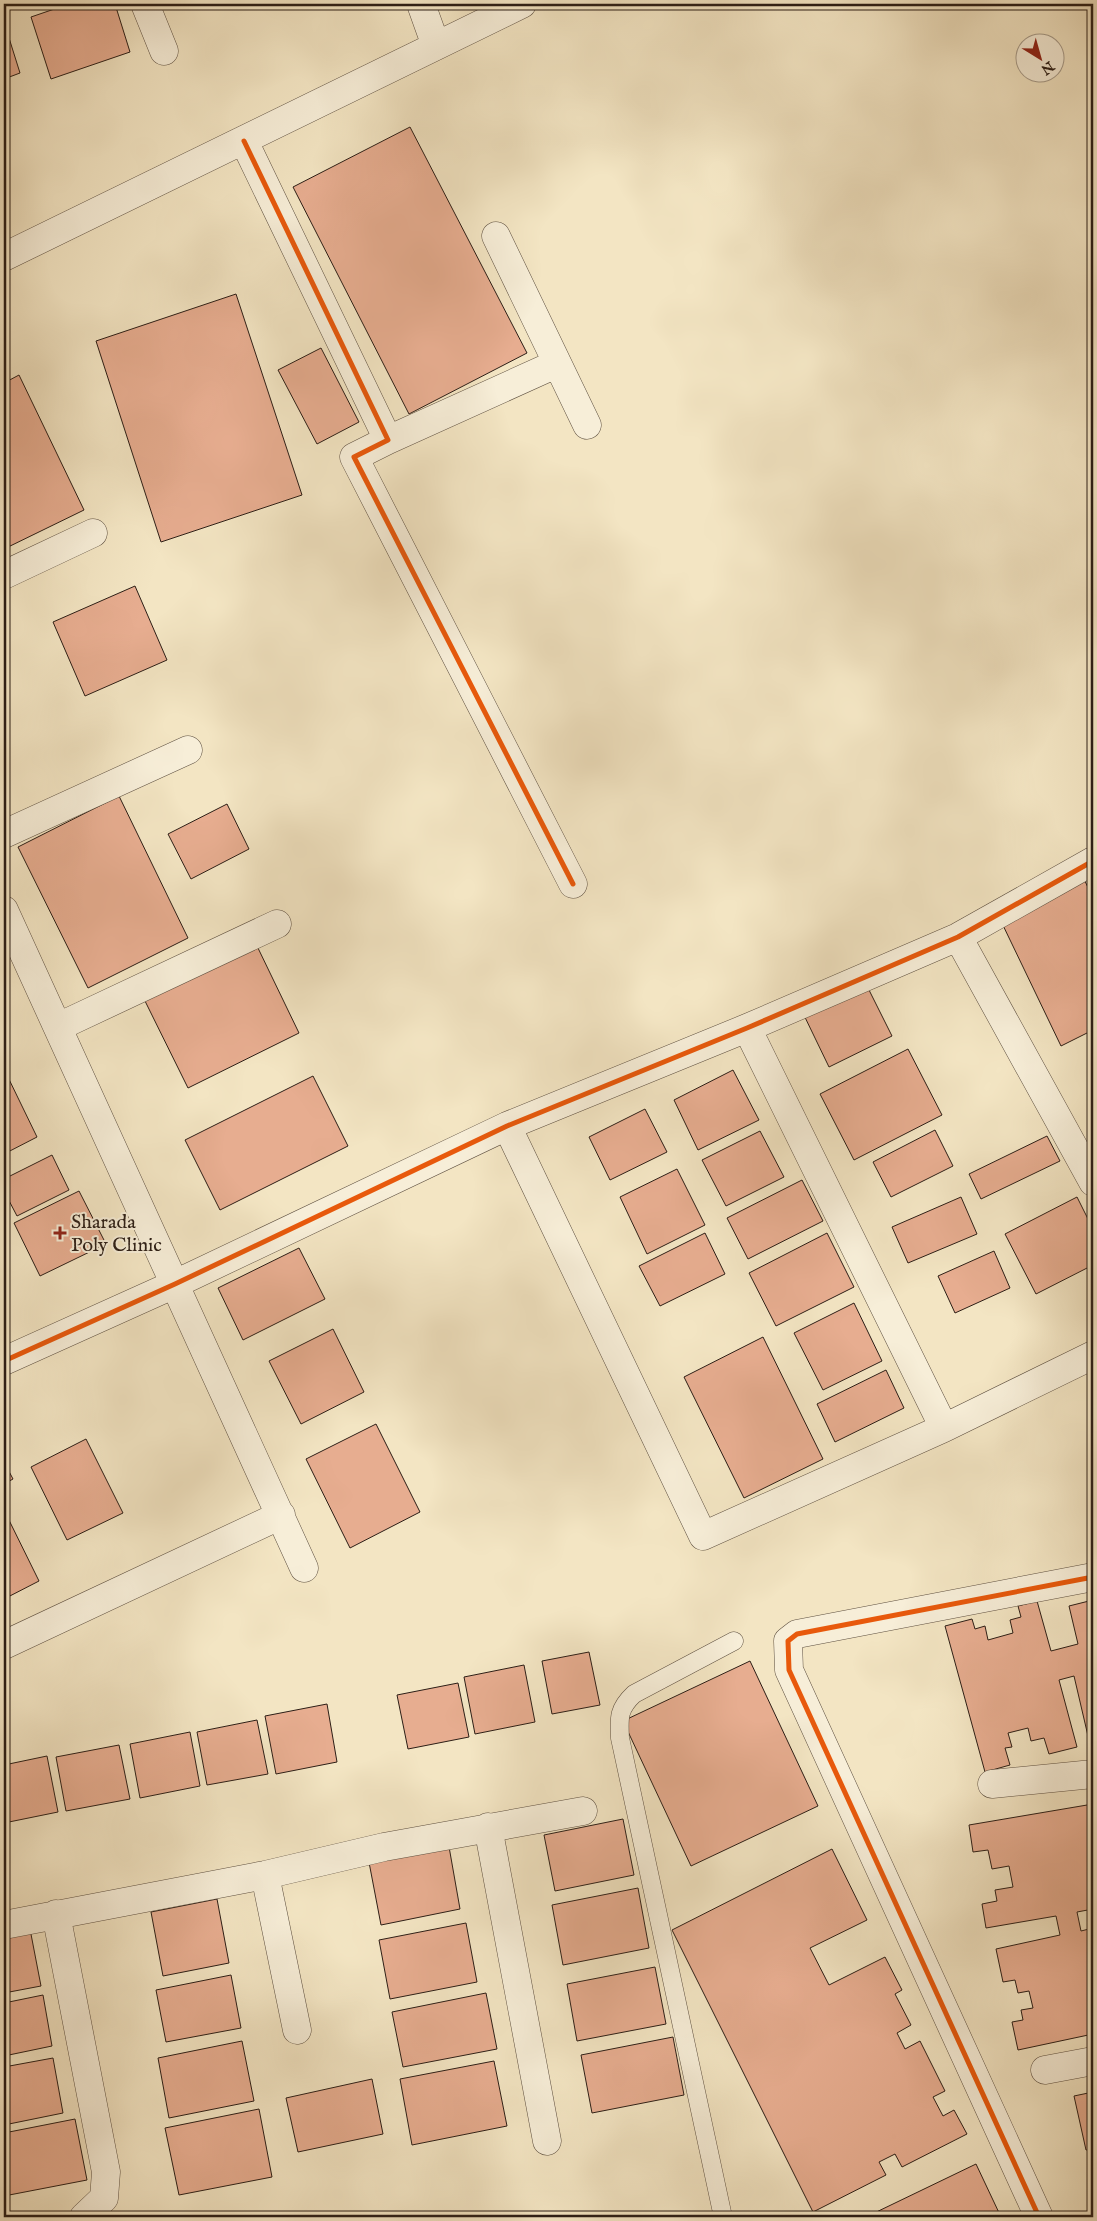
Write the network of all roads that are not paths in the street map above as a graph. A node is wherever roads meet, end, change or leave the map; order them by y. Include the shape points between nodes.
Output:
1 (146, 4) edge
2 (421, 4) edge
3 (522, 4) edge
4 (436, 46) junction
5 (164, 51) dead end
6 (244, 141) junction
7 (496, 236) dead end
8 (4, 257) edge
9 (556, 364) junction
10 (587, 425) dead end
11 (388, 440) junction
12 (93, 533) dead end
13 (4, 575) edge
14 (188, 750) dead end
15 (4, 834) edge
16 (1093, 861) edge
17 (572, 884) dead end
18 (4, 910) edge
19 (277, 924) dead end
20 (958, 937) junction
21 (58, 1027) junction
22 (747, 1028) junction
23 (507, 1126) junction
24 (1093, 1182) edge
25 (175, 1284) junction
26 (1093, 1355) edge
27 (4, 1361) edge
28 (944, 1428) junction
29 (281, 1516) junction
30 (304, 1568) dead end
31 (1093, 1577) edge
32 (734, 1641) dead end
33 (4, 1646) edge
34 (1093, 1774) edge
35 (992, 1784) dead end
36 (583, 1811) dead end
37 (488, 1827) junction
38 (265, 1875) junction
39 (56, 1914) junction
40 (4, 1925) edge
41 (297, 2030) dead end
42 (1093, 2061) edge
43 (1045, 2070) dead end
44 (548, 2141) dead end
45 (84, 2217) edge
46 (723, 2217) edge
47 (1039, 2217) edge

1 - 5 street
2 - 4 street
3 - 4 street
4 - 6 street
6 - 8 street
6 - 11 street
7 - 9 street
9 - 10 street
9 - 11 street
11 - 17 street via 354,457
12 - 13 street
14 - 15 street
16 - 20 street
18 - 21 street
19 - 21 street
20 - 22 street
20 - 24 street
21 - 25 street
22 - 23 street
22 - 28 street
23 - 25 street
23 - 28 street via 703,1536
25 - 27 street
25 - 29 street
26 - 28 street
29 - 30 street
29 - 33 street
31 - 47 street via 797,1634 788,1641 789,1670
32 - 46 lane via 634,1694 624,1703 619,1718 620,1738
34 - 35 street
36 - 37 street
37 - 38 street
37 - 44 street
38 - 39 street
38 - 41 street
39 - 40 street
39 - 45 street via 106,2172 104,2198
42 - 43 street

